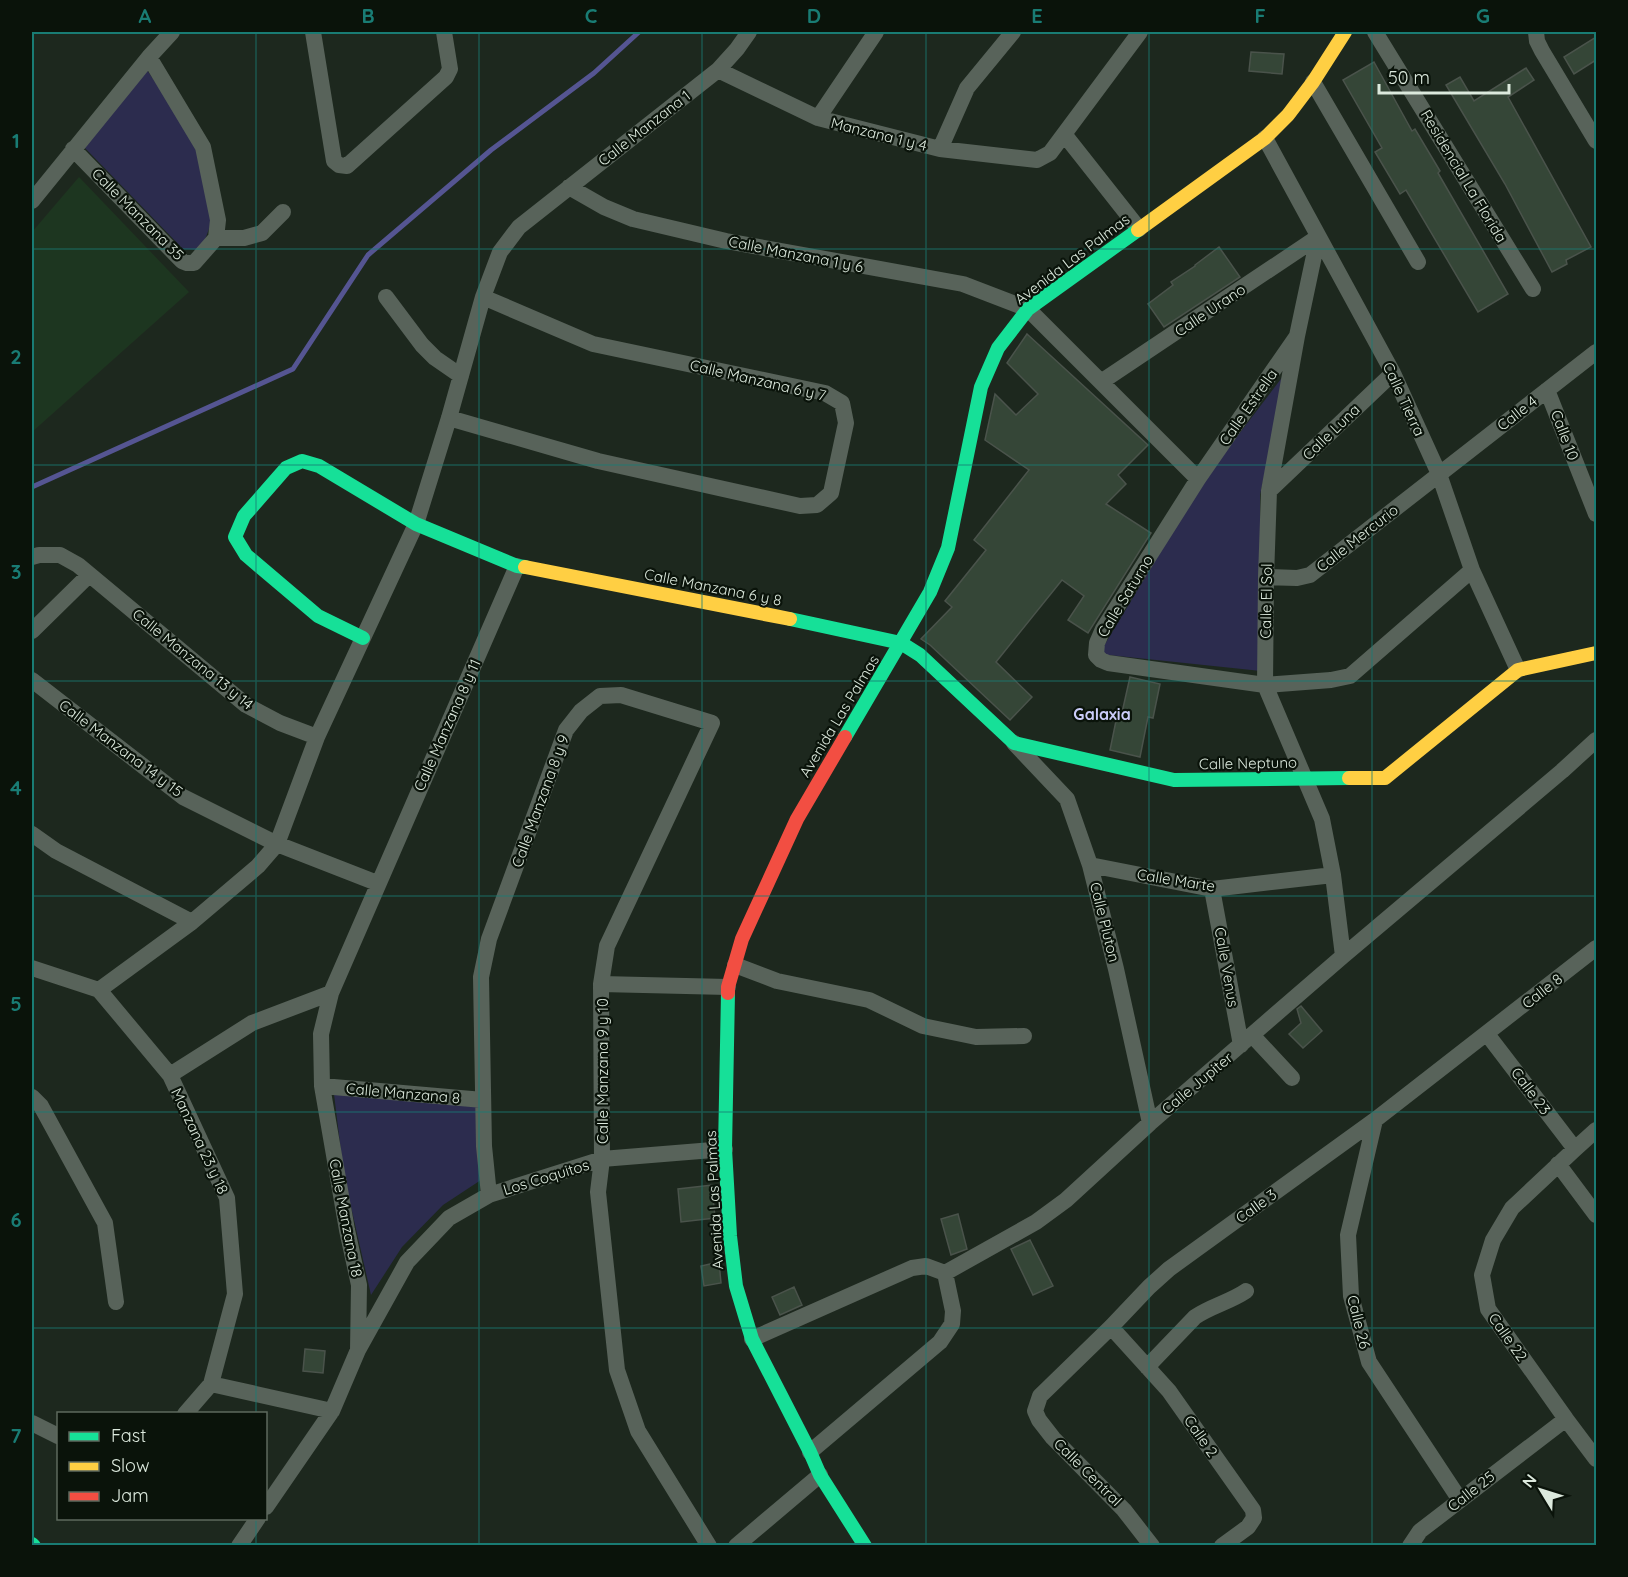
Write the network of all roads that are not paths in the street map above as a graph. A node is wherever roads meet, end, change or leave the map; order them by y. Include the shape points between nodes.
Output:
1 (172, 32) edge
2 (313, 32) edge
3 (444, 32) edge
4 (749, 32) edge
5 (876, 32) edge
6 (1013, 32) edge
7 (1140, 32) edge
8 (1345, 32) edge
9 (1375, 32) edge
10 (1536, 32) edge
11 (149, 57) junction
12 (718, 70) junction
13 (1312, 82) junction
14 (818, 118) junction
15 (1064, 134) junction
16 (1266, 138) junction
17 (1596, 141) edge
18 (74, 149) junction
19 (940, 149) junction
20 (569, 187) junction
21 (32, 201) edge
22 (283, 212) dead end
23 (1139, 229) junction
24 (1318, 237) junction
25 (216, 238) junction
26 (1418, 262) dead end
27 (1533, 289) dead end
28 (386, 297) dead end
29 (483, 297) junction
30 (1028, 309) junction
31 (1297, 336) junction
32 (1596, 352) edge
33 (1393, 373) junction
34 (461, 376) junction
35 (1101, 382) junction
36 (1547, 390) junction
37 (449, 418) junction
38 (1438, 474) junction
39 (1198, 479) junction
40 (1269, 491) junction
41 (1596, 514) edge
42 (416, 524) junction
43 (32, 557) edge
44 (517, 566) junction
45 (84, 570) junction
46 (1472, 570) junction
47 (1266, 577) junction
48 (32, 631) edge
49 (363, 638) junction
50 (902, 643) junction
51 (1596, 653) edge
52 (1518, 670) junction
53 (32, 680) edge
54 (1265, 685) junction
55 (317, 737) junction
56 (1596, 740) edge
57 (1014, 743) junction
58 (1304, 778) junction
59 (32, 834) edge
60 (277, 844) junction
61 (1090, 865) junction
62 (1334, 875) junction
63 (378, 884) junction
64 (1212, 889) junction
65 (192, 922) junction
66 (1596, 948) edge
67 (1344, 956) junction
68 (735, 965) junction
69 (32, 968) edge
70 (601, 984) junction
71 (728, 987) junction
72 (99, 990) junction
73 (331, 993) junction
74 (1487, 1034) junction
75 (1024, 1036) dead end
76 (1246, 1040) junction
77 (170, 1075) junction
78 (1292, 1078) dead end
79 (322, 1086) junction
80 (32, 1097) edge
81 (483, 1100) junction
82 (1374, 1120) junction
83 (1150, 1123) junction
84 (1596, 1130) edge
85 (725, 1149) junction
86 (1575, 1149) junction
87 (602, 1159) junction
88 (1558, 1164) junction
89 (489, 1195) junction
90 (1596, 1215) edge
91 (945, 1273) junction
92 (1246, 1291) dead end
93 (116, 1302) dead end
94 (1111, 1327) junction
95 (752, 1339) junction
96 (358, 1350) junction
97 (1147, 1367) junction
98 (211, 1384) junction
99 (1040, 1396) joint
100 (332, 1411) junction
101 (186, 1412) edge
102 (1566, 1419) junction
103 (32, 1423) edge
104 (57, 1436) edge
105 (810, 1452) junction
106 (1596, 1459) edge
107 (820, 1475) junction
108 (1460, 1500) junction
109 (267, 1506) edge
110 (257, 1520) edge
111 (239, 1545) edge
112 (709, 1545) edge
113 (736, 1545) edge
114 (865, 1545) edge
115 (1152, 1545) edge
116 (1222, 1545) edge
117 (1410, 1545) edge

1 - 11 street
2 - 3 street via 334,161 347,166 448,75
4 - 12 street, Calle Manzana 1
5 - 14 street
6 - 19 street via 967,88
7 - 15 street
8 - 13 street, Avenida Las Palmas
9 - 27 street, Residencial La Florida
10 - 17 street via 1542,51
11 - 18 street
11 - 25 street via 203,147 218,220
12 - 14 street, Manzana 1 y 4
12 - 20 street, Calle Manzana 1
13 - 16 street, Avenida Las Palmas via 1288,116
13 - 26 street
14 - 19 street, Manzana 1 y 4
15 - 19 street, Manzana 1 y 4 via 1050,153 1037,160
15 - 23 street
16 - 23 street, Avenida Las Palmas
16 - 24 street, Calle Tierra
18 - 21 street
18 - 25 street, Calle Manzana 35 via 182,261 194,263
20 - 29 street, Calle Manzana 1 via 519,227 500,252
20 - 30 street, Calle Manzana 1 y 6 via 633,219 726,241 963,284
22 - 25 street via 262,233
23 - 30 street, Avenida Las Palmas
24 - 31 street, Calle El Sol
24 - 33 street, Calle Tierra
24 - 35 street, Calle Urano
28 - 34 street via 422,345
29 - 34 street, Calle Manzana 1
29 - 37 street, Calle Manzana 6 y 7 via 593,344 825,393 842,403 846,423 831,494 817,505 800,507 598,461
30 - 35 street
30 - 50 street, Avenida Las Palmas via 998,348 981,387 948,548
31 - 39 street, Calle Estrella
31 - 40 street, Calle El Sol
32 - 36 street, Calle 4
33 - 38 street, Calle Tierra
33 - 40 street, Calle Luna
34 - 37 street, Calle Manzana 1
35 - 39 street
36 - 38 street, Calle 4
36 - 41 street, Calle 10
37 - 42 street, Calle Manzana 1
38 - 46 street, Calle Tierra
38 - 47 street, Calle Mercurio via 1310,575
39 - 54 street, Calle Saturno via 1103,629 1096,655 1108,663
40 - 47 street, Calle El Sol
42 - 44 street, Calle Manzana 6 y 8
42 - 49 street, Calle Manzana 1
42 - 49 street, Calle Manzana 6 y 8 via 319,466 302,461 286,468 244,516 235,537 246,555 318,616
43 - 45 street, Calle Manzana 13 y 14 via 60,555
44 - 50 street, Calle Manzana 6 y 8
44 - 63 street, Calle Manzana 8 y 11
45 - 48 street
45 - 55 street, Calle Manzana 13 y 14 via 246,705
46 - 52 street, Calle Tierra
46 - 54 street, Calle Saturno via 1350,676
47 - 54 street, Calle El Sol
49 - 55 street, Calle Manzana 1
50 - 57 street via 920,655
50 - 68 street, Avenida Las Palmas via 797,819 742,939
51 - 52 street, Calle Neptuno
52 - 58 street, Calle Neptuno via 1385,778
53 - 60 street, Calle Manzana 14 y 15 via 183,797
54 - 58 street, Calle El Sol
55 - 60 street, Calle Manzana 1
56 - 67 street, Calle Jupiter
57 - 58 street, Calle Neptuno via 1174,780
57 - 61 street, Calle Pluton via 1067,799
58 - 62 street, Calle El Sol via 1322,819
59 - 65 street via 56,851
60 - 63 street, Calle Manzana 14 y 15
60 - 65 street via 258,866
61 - 64 street, Calle Marte
61 - 83 street, Calle Pluton
62 - 64 street, Calle Marte
62 - 67 street, Calle El Sol
63 - 73 street, Calle Manzana 8 y 11
64 - 76 street, Calle Venus
65 - 72 street
66 - 74 street, Calle 8
67 - 76 street, Calle Jupiter
68 - 71 street, Avenida Las Palmas
68 - 75 street via 777,981 869,1000 923,1026 976,1037
69 - 72 street
70 - 71 street
70 - 81 street, Calle Manzana 8 y 9 via 607,946 712,723 621,695 600,696 581,711 567,730 489,939 482,976
70 - 87 street, Calle Manzana 9 y 10
71 - 85 street, Avenida Las Palmas
72 - 77 street, Manzana 23 y 18
73 - 77 street via 252,1023
73 - 79 street, Calle Manzana 18 via 321,1034
74 - 82 street, Calle 3
74 - 86 street, Calle 23
76 - 78 street
76 - 83 street, Calle Jupiter
77 - 98 street, Manzana 23 y 18 via 227,1198 235,1294
79 - 81 street, Calle Manzana 8
79 - 96 street, Calle Manzana 18 via 358,1285
80 - 93 street via 41,1106 105,1222
81 - 89 street
82 - 94 street, Calle 3 via 1169,1269
82 - 108 street, Calle 26 via 1348,1235 1351,1296 1369,1362
83 - 91 street, Calle Jupiter via 1066,1200 1036,1222
84 - 86 street, Calle 22
85 - 87 street, Los Coquitos
85 - 95 street, Avenida Las Palmas via 736,1286
86 - 88 street, Calle 22
87 - 89 street, Los Coquitos
87 - 112 street, Calle Manzana 9 y 10 via 598,1192 617,1370 638,1431
88 - 90 street
88 - 102 street, Calle 22 via 1512,1208 1493,1240 1482,1275 1488,1309
89 - 96 street, Los Coquitos via 449,1218 407,1262
91 - 95 street via 926,1266 912,1268
91 - 105 street via 953,1311 952,1324 940,1342
92 - 97 street via 1204,1310
94 - 97 street, Calle 2
94 - 99 street, Calle 3
95 - 105 street, Avenida Las Palmas
96 - 100 street, Los Coquitos
97 - 116 street, Calle 2 via 1169,1391 1253,1510 1254,1518 1248,1527
98 - 100 street
98 - 101 street
99 - 115 street, Calle Central via 1035,1411 1039,1420 1124,1509
100 - 109 street, Los Coquitos
102 - 106 street, Calle 22
102 - 108 street, Calle 25
103 - 104 street
105 - 107 street, Avenida Las Palmas
107 - 113 street
107 - 114 street, Avenida Las Palmas
108 - 117 street, Calle 25 via 1420,1531
110 - 111 street

